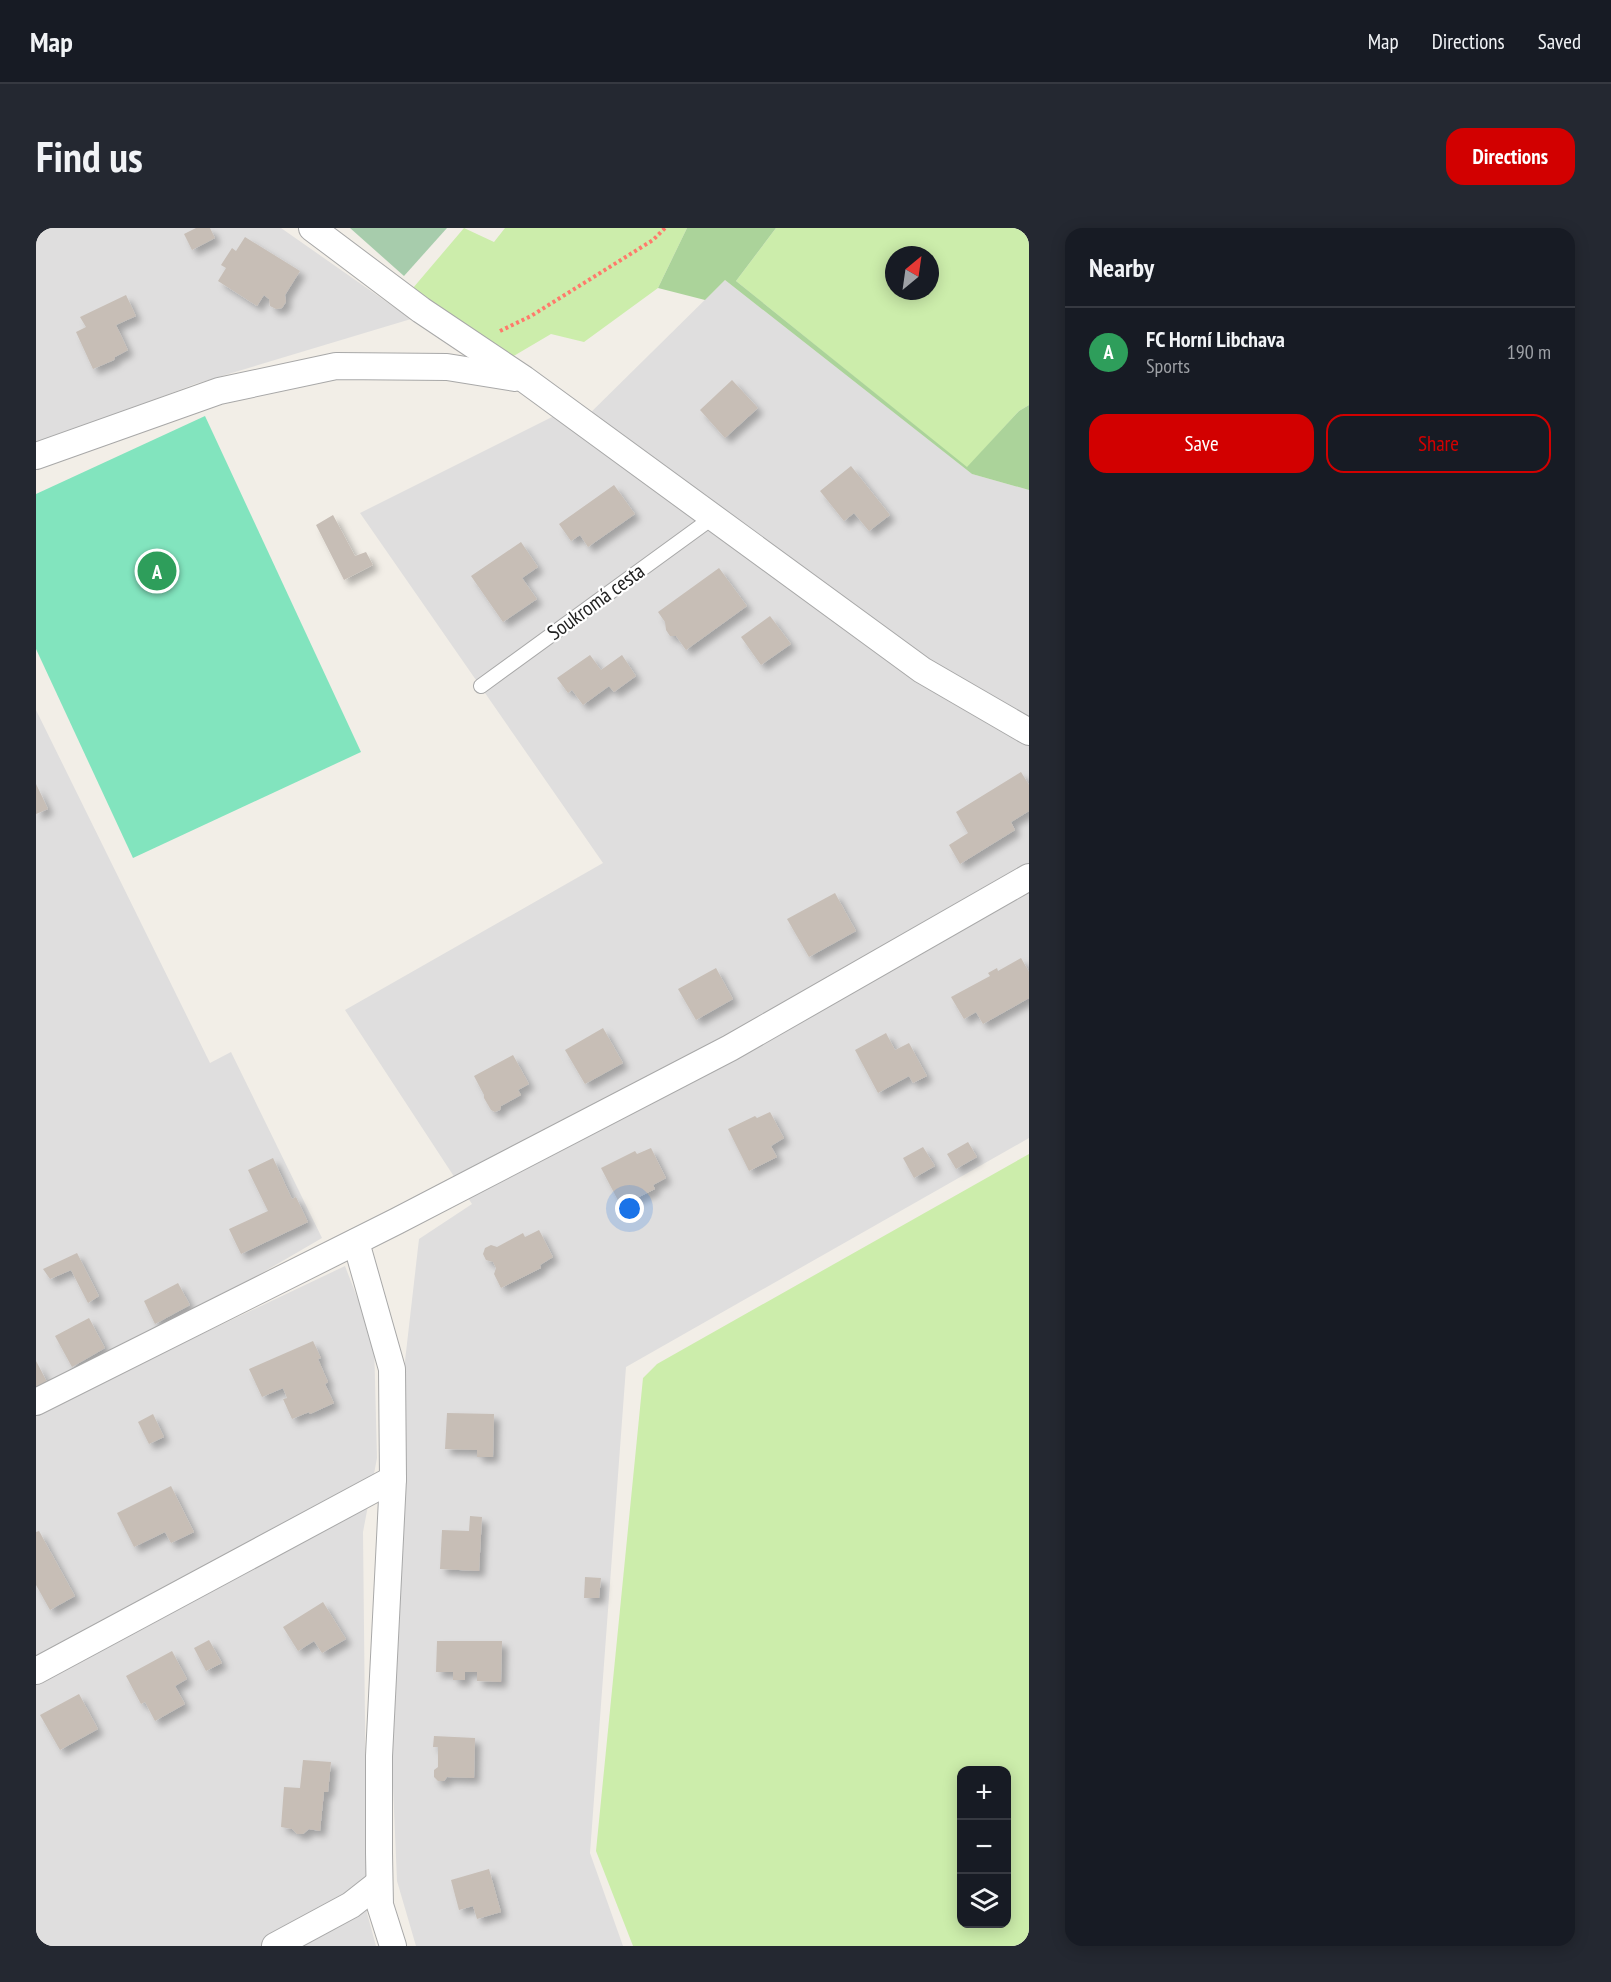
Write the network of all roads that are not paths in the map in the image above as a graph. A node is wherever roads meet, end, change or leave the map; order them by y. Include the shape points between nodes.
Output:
1 (312, 228) edge
2 (524, 379) junction
3 (36, 456) edge
4 (712, 518) junction
5 (481, 687) dead end
6 (1029, 732) edge
7 (1029, 877) edge
8 (356, 1242) junction
9 (36, 1402) edge
10 (393, 1479) junction
11 (36, 1671) edge
12 (379, 1883) junction
13 (275, 1946) edge
14 (393, 1946) edge

1 - 2 street via 421,310
2 - 3 street via 447,367 336,366 219,391
2 - 4 street
4 - 5 lane, Soukromá cesta
4 - 6 street via 922,670
7 - 8 street via 730,1048
8 - 9 street
8 - 10 street via 392,1369
10 - 11 street
10 - 12 street via 379,1756
12 - 13 street via 351,1905
12 - 14 street via 380,1905

